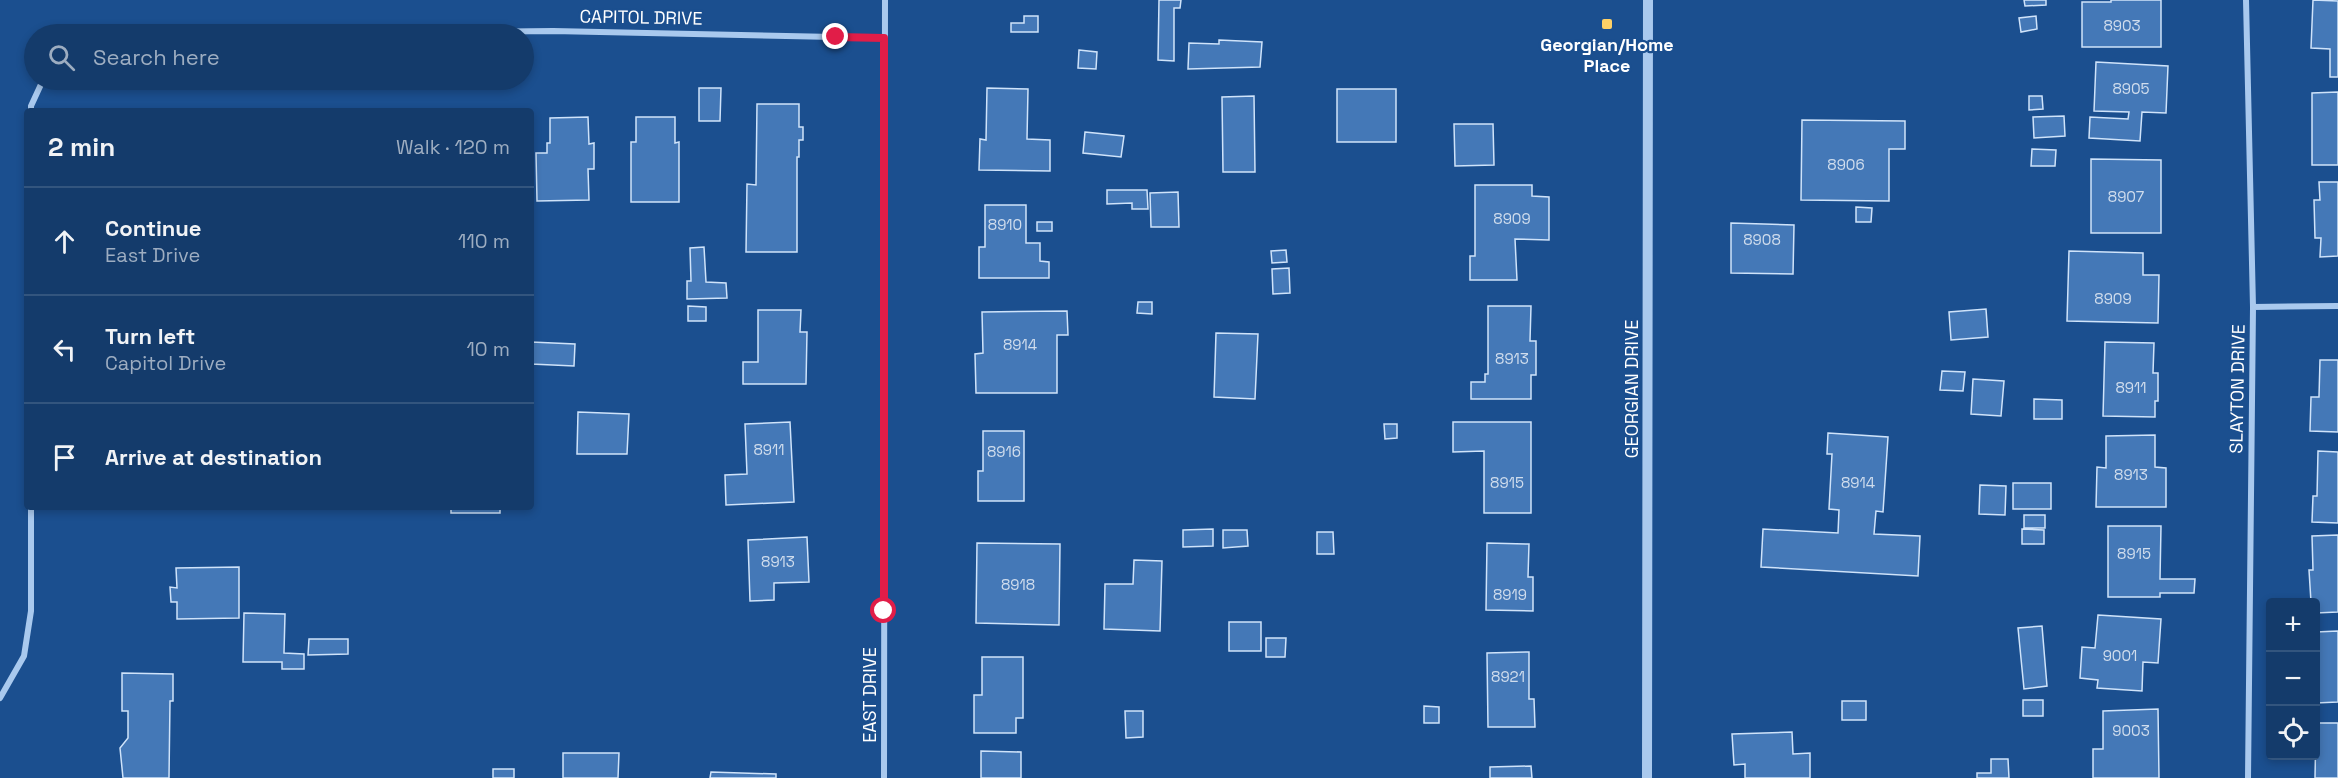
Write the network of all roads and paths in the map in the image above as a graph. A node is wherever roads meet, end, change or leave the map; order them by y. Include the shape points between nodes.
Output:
1 (885, 0) edge
2 (1648, 0) edge
3 (2246, 0) edge
4 (534, 30) edge
5 (884, 38) junction
6 (38, 90) edge
7 (31, 108) edge
8 (2338, 306) edge
9 (2253, 307) junction
10 (31, 510) edge
11 (0, 699) edge
12 (884, 778) edge
13 (1647, 778) edge
14 (2248, 778) edge

1 - 5 street, EAST DRIVE
2 - 13 street, GEORGIAN DRIVE
3 - 9 street, SLAYTON DRIVE
4 - 5 street, CAPITOL DRIVE
5 - 12 street, EAST DRIVE
6 - 7 street
8 - 9 street
9 - 14 street, SLAYTON DRIVE
10 - 11 street via 31,610 24,656

